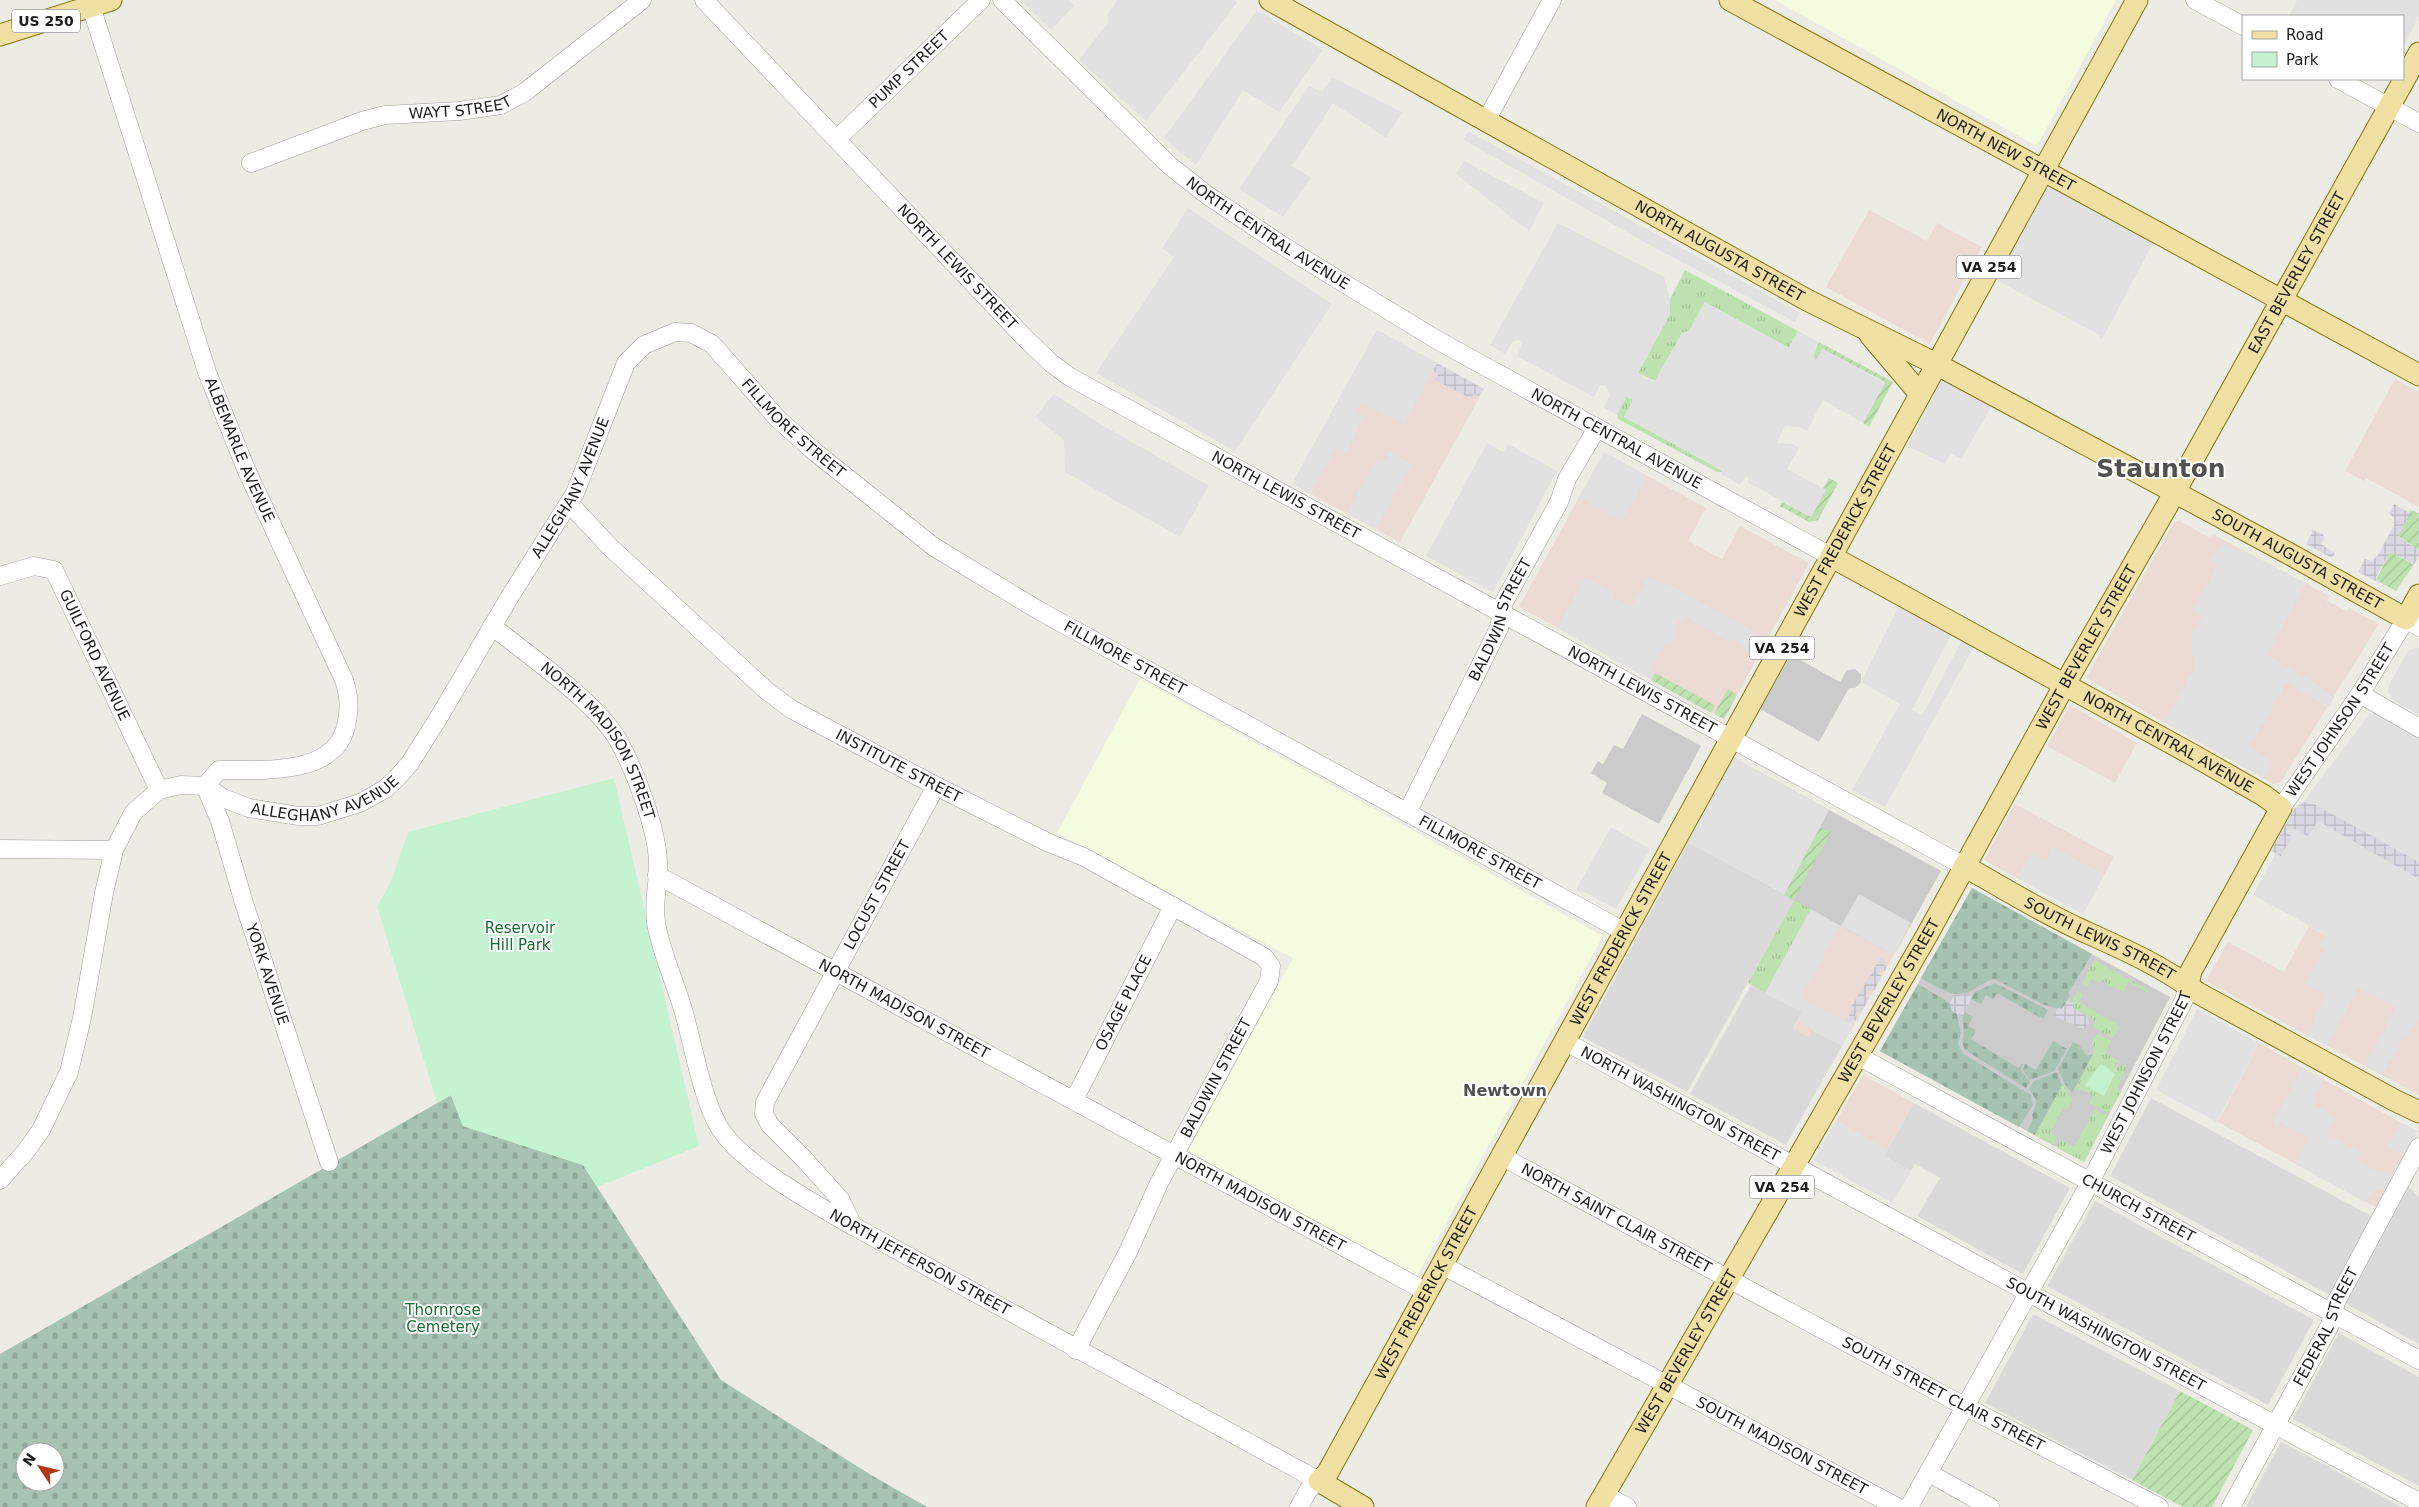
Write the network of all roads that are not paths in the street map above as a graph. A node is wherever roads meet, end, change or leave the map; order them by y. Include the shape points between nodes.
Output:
1 (642, 0) edge
2 (704, 0) edge
3 (981, 0) edge
4 (1002, 0) edge
5 (1270, 0) edge
6 (1552, 0) edge
7 (1730, 0) edge
8 (2137, 0) edge
9 (2195, 0) edge
10 (99, 2) edge
11 (2242, 25) edge
12 (0, 35) edge
13 (2419, 53) edge
14 (2340, 80) edge
15 (2389, 107) junction
16 (1487, 119) junction
17 (2419, 123) edge
18 (837, 139) junction
19 (251, 163) dead end
20 (2043, 170) junction
21 (2281, 301) junction
22 (1867, 332) junction
23 (667, 334) joint
24 (1936, 364) junction
25 (2419, 375) edge
26 (1920, 394) junction
27 (1597, 428) junction
28 (2175, 492) junction
29 (569, 504) junction
30 (1832, 557) junction
31 (0, 576) edge
32 (2419, 595) edge
33 (1502, 614) junction
34 (2412, 623) edge
35 (492, 626) junction
36 (2064, 684) junction
37 (2360, 694) junction
38 (2419, 728) edge
39 (1730, 739) junction
40 (205, 786) junction
41 (936, 786) junction
42 (159, 790) junction
43 (2281, 808) junction
44 (1407, 813) junction
45 (0, 849) edge
46 (114, 850) junction
47 (1964, 866) junction
48 (657, 875) junction
49 (1173, 906) junction
50 (1625, 932) junction
51 (1271, 966) joint
52 (835, 971) junction
53 (2188, 986) junction
54 (1566, 1042) junction
55 (1858, 1056) junction
56 (1074, 1100) junction
57 (2419, 1112) edge
58 (2419, 1147) edge
59 (1175, 1154) junction
60 (1504, 1157) junction
61 (329, 1162) dead end
62 (1794, 1166) junction
63 (0, 1180) edge
64 (2090, 1182) junction
65 (853, 1226) junction
66 (1442, 1266) junction
67 (1730, 1278) junction
68 (1427, 1292) junction
69 (2029, 1293) junction
70 (2333, 1313) junction
71 (1076, 1350) junction
72 (2419, 1360) edge
73 (1667, 1386) junction
74 (1965, 1406) junction
75 (2274, 1425) junction
76 (1929, 1473) junction
77 (1319, 1481) junction
78 (1601, 1501) edge
79 (2419, 1502) edge
80 (1299, 1507) edge
81 (1363, 1507) edge
82 (1627, 1507) edge
83 (1897, 1507) edge
84 (1909, 1507) edge
85 (1990, 1507) edge
86 (2159, 1507) edge
87 (2231, 1507) edge

1 - 19 street, WAYT STREET via 525,92 501,105 385,115 362,120
2 - 18 street, NORTH LEWIS STREET
3 - 18 street, PUMP STREET
4 - 27 street, NORTH CENTRAL AVENUE via 1162,158 1207,195 1382,309
5 - 16 main road, NORTH AUGUSTA STREET
6 - 16 street
7 - 20 main road, NORTH NEW STREET
8 - 20 main road, VA 254
9 - 11 street
10 - 12 main road, US 250
10 - 40 street, ALBEMARLE AVENUE via 207,372 246,469 344,680 348,695 345,733 336,748 321,759 298,767 219,770
13 - 15 main road, EAST BEVERLEY STREET / VA 254
14 - 15 street
15 - 17 street
15 - 21 main road, EAST BEVERLEY STREET / VA 254
16 - 22 main road, NORTH AUGUSTA STREET
18 - 33 street, NORTH LEWIS STREET via 1030,343 1070,377
20 - 21 main road, NORTH NEW STREET
20 - 24 main road, VA 254
21 - 25 main road, NORTH NEW STREET
21 - 28 main road, EAST BEVERLEY STREET / VA 254
22 - 24 main road, NORTH AUGUSTA STREET
22 - 26 main road
23 - 29 street, ALLEGHANY AVENUE via 644,345 623,368 584,474
23 - 44 street, FILLMORE STREET via 691,333 708,340 778,419 934,547 1038,610
24 - 26 main road, WEST FREDERICK STREET / VA 254
24 - 28 main road, NORTH AUGUSTA STREET
26 - 30 main road, WEST FREDERICK STREET / VA 254
27 - 30 street, NORTH CENTRAL AVENUE
27 - 33 street, BALDWIN STREET via 1504,602
28 - 34 main road, SOUTH AUGUSTA STREET
28 - 36 main road, WEST BEVERLEY STREET / VA 254
29 - 35 street, ALLEGHANY AVENUE
29 - 41 street, INSTITUTE STREET via 610,547 773,696
30 - 36 main road, NORTH CENTRAL AVENUE
30 - 39 main road, WEST FREDERICK STREET / VA 254
31 - 42 street, GUILFORD AVENUE via 34,566 54,570
32 - 34 main road
33 - 39 street, NORTH LEWIS STREET
33 - 44 street, BALDWIN STREET via 1499,628
34 - 37 street, WEST JOHNSON STREET
35 - 40 street, ALLEGHANY AVENUE via 410,762 392,783 368,798 327,814 299,816 249,808 223,798
35 - 48 street, NORTH MADISON STREET via 585,703 610,728 628,759 650,820 658,850
36 - 43 main road, NORTH CENTRAL AVENUE via 2243,783
36 - 47 main road, WEST BEVERLEY STREET / VA 254
37 - 38 street
37 - 43 street, WEST JOHNSON STREET
39 - 47 street, NORTH LEWIS STREET
39 - 50 main road, WEST FREDERICK STREET / VA 254
40 - 42 street via 181,785
40 - 61 street, YORK AVENUE via 220,821
41 - 49 street, INSTITUTE STREET via 1049,843 1084,857
41 - 52 street, LOCUST STREET
42 - 46 street via 133,813
43 - 53 main road, WEST JOHNSON STREET via 2191,971
44 - 50 street, FILLMORE STREET
45 - 46 street
46 - 63 street via 69,1072 41,1130
47 - 53 main road, SOUTH LEWIS STREET via 2079,929 2122,947
47 - 55 main road, WEST BEVERLEY STREET / VA 254
48 - 52 street, NORTH MADISON STREET
48 - 65 street, NORTH JEFFERSON STREET via 656,924 717,1124 741,1153 802,1196
49 - 51 street, INSTITUTE STREET via 1264,957
49 - 56 street, OSAGE PLACE
50 - 54 main road, WEST FREDERICK STREET / VA 254
51 - 59 street, BALDWIN STREET via 1269,981
52 - 56 street, NORTH MADISON STREET
52 - 65 street, LOCUST STREET via 765,1102 764,1114 770,1125 840,1199
53 - 57 main road, SOUTH LEWIS STREET
53 - 64 street, WEST JOHNSON STREET via 2184,1000
54 - 60 main road, WEST FREDERICK STREET / VA 254
54 - 62 street, NORTH WASHINGTON STREET
55 - 62 main road, WEST BEVERLEY STREET / VA 254
55 - 64 street, CHURCH STREET
56 - 59 street, NORTH MADISON STREET
58 - 70 street, FEDERAL STREET
59 - 68 street, NORTH MADISON STREET
59 - 71 street, BALDWIN STREET
60 - 66 main road, WEST FREDERICK STREET / VA 254
60 - 67 street, NORTH SAINT CLAIR STREET
62 - 67 main road, WEST BEVERLEY STREET / VA 254
62 - 69 street, SOUTH WASHINGTON STREET
64 - 69 street, WEST JOHNSON STREET
64 - 70 street, CHURCH STREET
65 - 71 street, NORTH JEFFERSON STREET
66 - 68 main road, WEST FREDERICK STREET / VA 254
66 - 73 street
67 - 73 main road, WEST BEVERLEY STREET / VA 254
67 - 74 street, SOUTH STREET CLAIR STREET
68 - 77 main road, WEST FREDERICK STREET / VA 254 via 1327,1474
69 - 74 street, WEST JOHNSON STREET
69 - 75 street, SOUTH WASHINGTON STREET
70 - 72 street, CHURCH STREET
70 - 75 street, FEDERAL STREET via 2330,1325
71 - 77 street, NORTH JEFFERSON STREET
73 - 78 main road, WEST BEVERLEY STREET / VA 254
73 - 83 street, SOUTH MADISON STREET
74 - 76 street, WEST JOHNSON STREET
74 - 86 street, SOUTH STREET CLAIR STREET
75 - 79 street, SOUTH WASHINGTON STREET
75 - 87 street, FEDERAL STREET
76 - 84 street, WEST JOHNSON STREET
76 - 85 street
77 - 80 street, WEST FREDERICK STREET via 1309,1489
77 - 81 main road, NORTH JEFFERSON STREET
78 - 82 street

